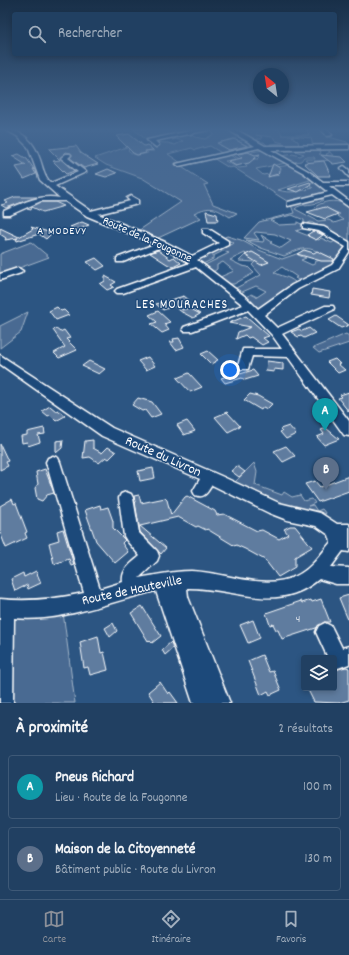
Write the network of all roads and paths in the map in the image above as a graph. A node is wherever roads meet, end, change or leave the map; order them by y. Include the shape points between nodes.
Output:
1 (36, 162) edge
2 (69, 162) edge
3 (190, 162) edge
4 (288, 162) edge
5 (179, 164) dead end
6 (344, 168) dead end
7 (349, 175) edge
8 (322, 184) junction
9 (349, 184) edge
10 (49, 186) junction
11 (332, 193) junction
12 (65, 198) junction
13 (131, 198) dead end
14 (35, 202) junction
15 (291, 204) dead end
16 (349, 205) edge
17 (44, 207) dead end
18 (8, 213) dead end
19 (90, 214) junction
20 (306, 226) dead end
21 (206, 231) dead end
22 (162, 244) junction
23 (349, 247) edge
24 (120, 260) dead end
25 (195, 261) junction
26 (18, 271) dead end
27 (0, 277) edge
28 (120, 291) dead end
29 (329, 308) dead end
30 (254, 310) junction
31 (188, 329) dead end
32 (276, 333) junction
33 (292, 353) junction
34 (0, 359) edge
35 (244, 366) dead end
36 (349, 431) edge
37 (53, 462) dead end
38 (209, 477) junction
39 (200, 491) dead end
40 (126, 498) dead end
41 (344, 538) edge
42 (318, 571) junction
43 (349, 576) edge
44 (169, 581) junction
45 (132, 589) junction
46 (94, 598) junction
47 (3, 609) edge
48 (325, 632) dead end
49 (349, 655) edge
50 (2, 703) edge
51 (203, 703) edge
52 (220, 703) edge

1 - 10 street, Route de la Fougonne via 41,178
2 - 10 street via 83,172
3 - 5 street
4 - 8 street
6 - 7 street
8 - 9 street
8 - 11 street
10 - 12 street, Route de la Fougonne
11 - 15 street
11 - 16 street
12 - 14 street via 47,198
12 - 19 street, Route de la Fougonne
13 - 19 street via 135,202
14 - 17 street
14 - 18 street
19 - 22 street, Route de la Fougonne
20 - 23 street via 321,230
21 - 25 street via 226,244
22 - 24 street
22 - 25 street, Route de la Fougonne
23 - 30 street via 335,267
25 - 28 street
25 - 30 street, Route de la Fougonne
26 - 27 street
29 - 32 street
30 - 31 street
30 - 32 street, Route de la Fougonne
32 - 33 street, Route de la Fougonne
33 - 35 street via 247,352
33 - 36 street, Route de la Fougonne
34 - 38 street, Route du Livron via 122,439
37 - 46 street
38 - 39 street
38 - 41 street, Route du Livron via 280,511 320,520
40 - 45 street via 132,536 151,556 130,576
41 - 42 street, Route de Hauteville
42 - 43 street via 336,576
42 - 44 street, Route de Hauteville via 300,584 269,590 204,580
44 - 45 street, Route de Hauteville
44 - 51 street
44 - 52 street via 180,597
45 - 46 street, Route de Hauteville
46 - 47 street, Route de Hauteville via 59,606
47 - 50 street
48 - 49 street via 338,659

